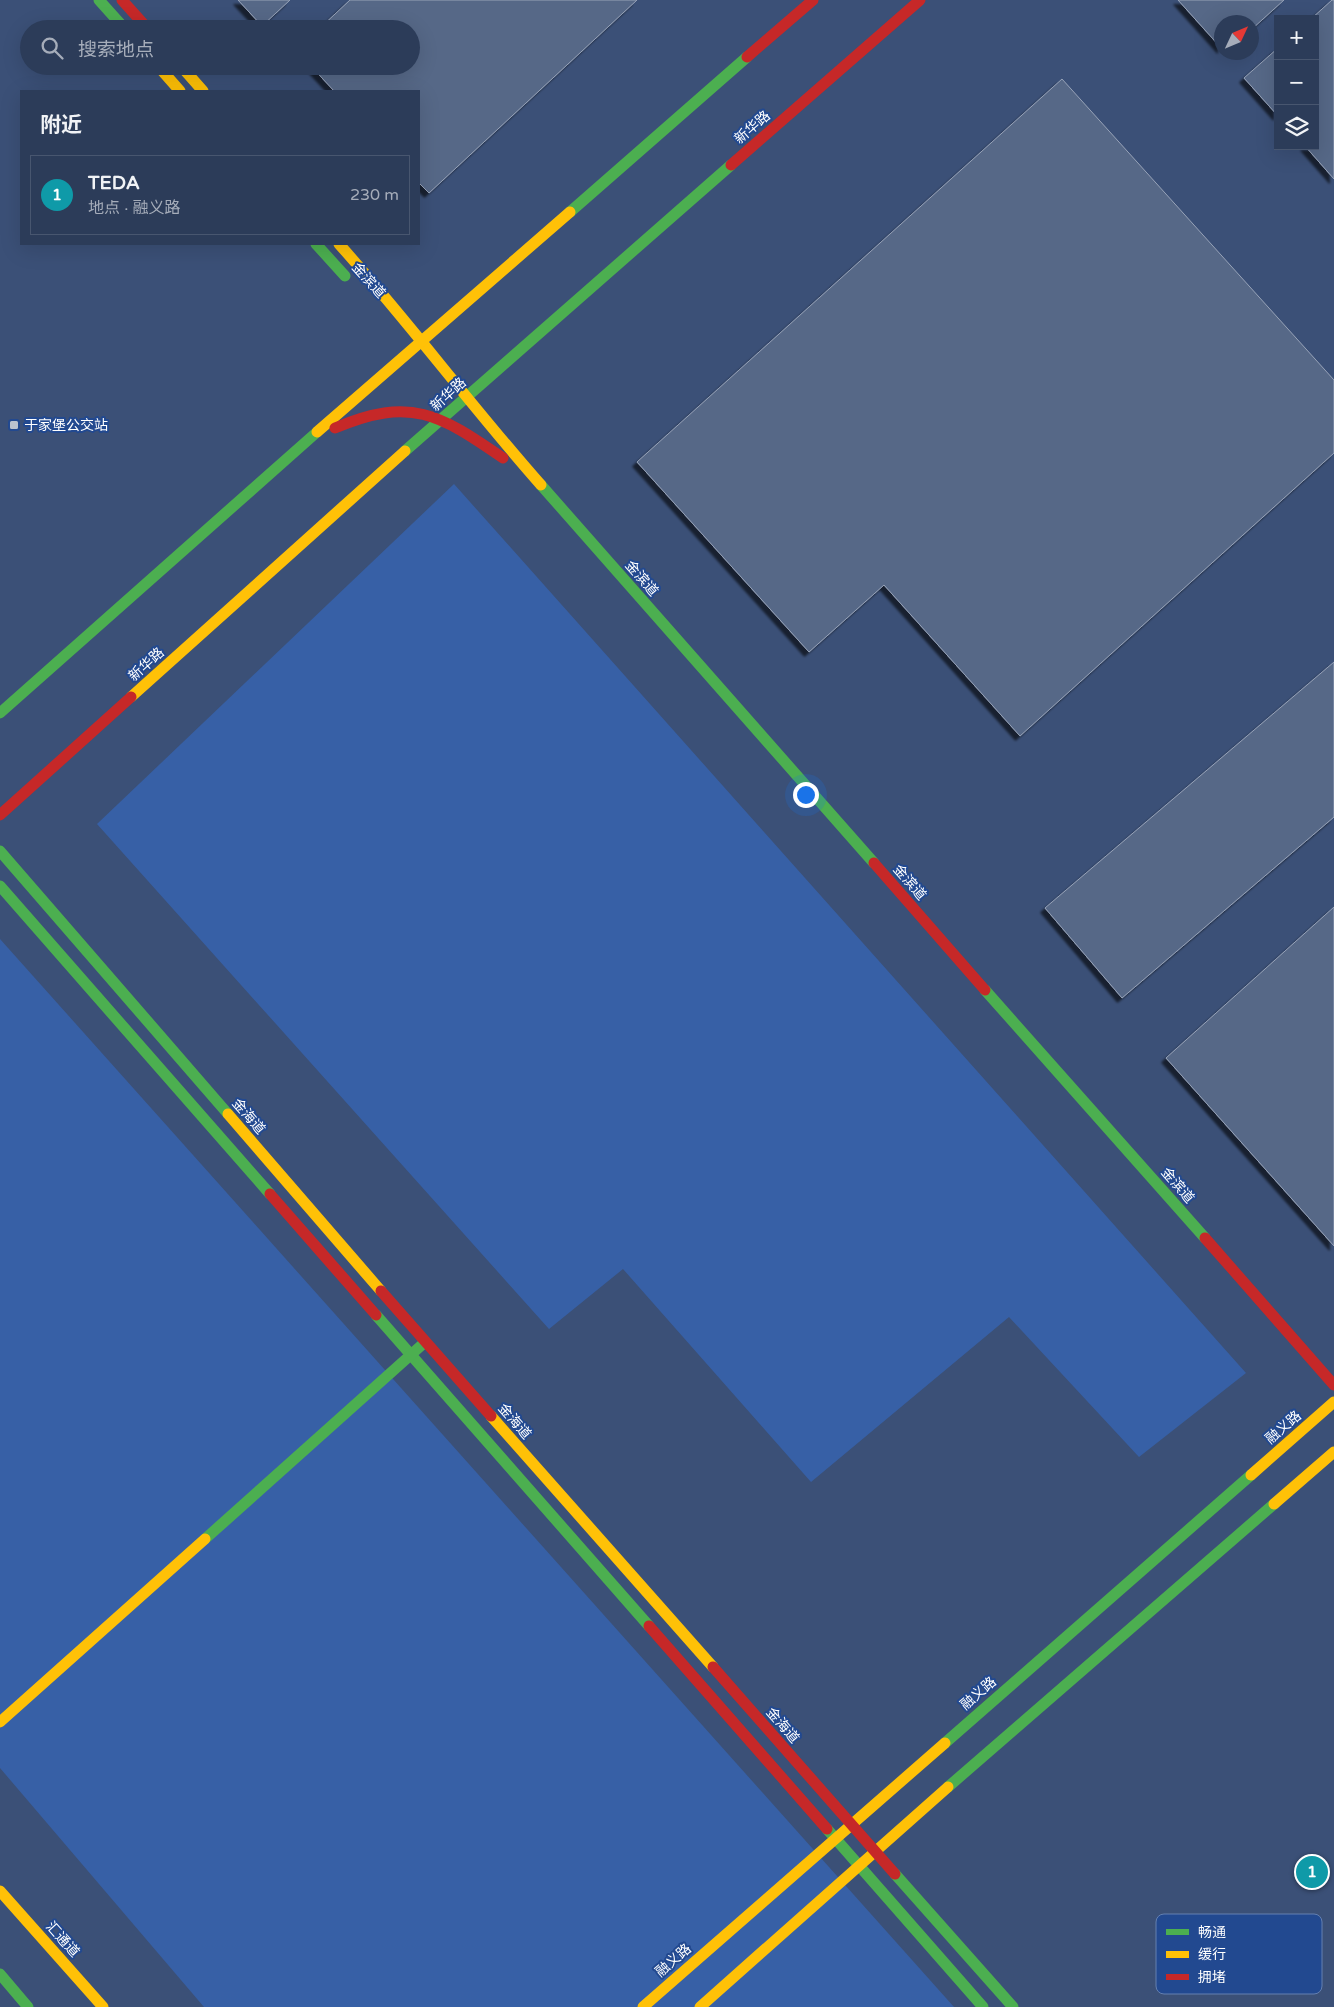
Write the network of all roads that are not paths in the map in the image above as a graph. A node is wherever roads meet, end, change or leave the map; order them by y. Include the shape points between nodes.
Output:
1 (99, 0) edge
2 (122, 0) edge
3 (813, 0) edge
4 (920, 0) edge
5 (117, 20) edge
6 (140, 20) edge
7 (166, 75) edge
8 (189, 75) edge
9 (179, 90) edge
10 (202, 90) edge
11 (317, 245) edge
12 (340, 245) edge
13 (355, 288) dead end
14 (415, 345) junction
15 (466, 397) junction
16 (440, 420) junction
17 (306, 442) junction
18 (544, 490) junction
19 (0, 713) edge
20 (0, 815) edge
21 (0, 851) edge
22 (0, 886) edge
23 (426, 1342) junction
24 (1300, 1346) junction
25 (411, 1355) junction
26 (1326, 1360) dead end
27 (1334, 1384) edge
28 (1334, 1402) edge
29 (1334, 1452) edge
30 (0, 1722) edge
31 (924, 1760) junction
32 (893, 1807) dead end
33 (851, 1824) junction
34 (880, 1833) dead end
35 (834, 1838) junction
36 (875, 1851) junction
37 (858, 1866) junction
38 (0, 1891) edge
39 (902, 1914) junction
40 (0, 1974) edge
41 (28, 2007) edge
42 (103, 2007) edge
43 (643, 2007) edge
44 (700, 2007) edge
45 (983, 2007) edge
46 (1013, 2007) edge

1 - 5 street
2 - 6 street
3 - 14 street
4 - 15 street, 新华路
7 - 9 street
8 - 10 street
11 - 13 street, 金滨道
12 - 14 street, 金滨道
14 - 15 street, 金滨道
14 - 17 street
15 - 16 street, 新华路
15 - 18 street, 金滨道
16 - 17 street via 402,409 384,410 354,419
16 - 18 street via 472,437
16 - 20 street, 新华路
17 - 19 street
18 - 24 street, 金滨道
21 - 23 street, 金海道
22 - 25 street
23 - 25 street
23 - 33 street, 金海道
24 - 26 street
24 - 27 street, 金滨道
25 - 30 street
25 - 35 street
28 - 31 street, 融义路
29 - 36 street
31 - 32 street
31 - 33 street, 融义路
33 - 35 street, 融义路
33 - 36 street, 金海道
34 - 36 street
35 - 37 street
35 - 43 street, 融义路
36 - 37 street
36 - 39 street via 882,1877
36 - 46 street, 金海道
37 - 39 street
37 - 44 street
38 - 42 street, 汇通道
39 - 45 street
40 - 41 street

